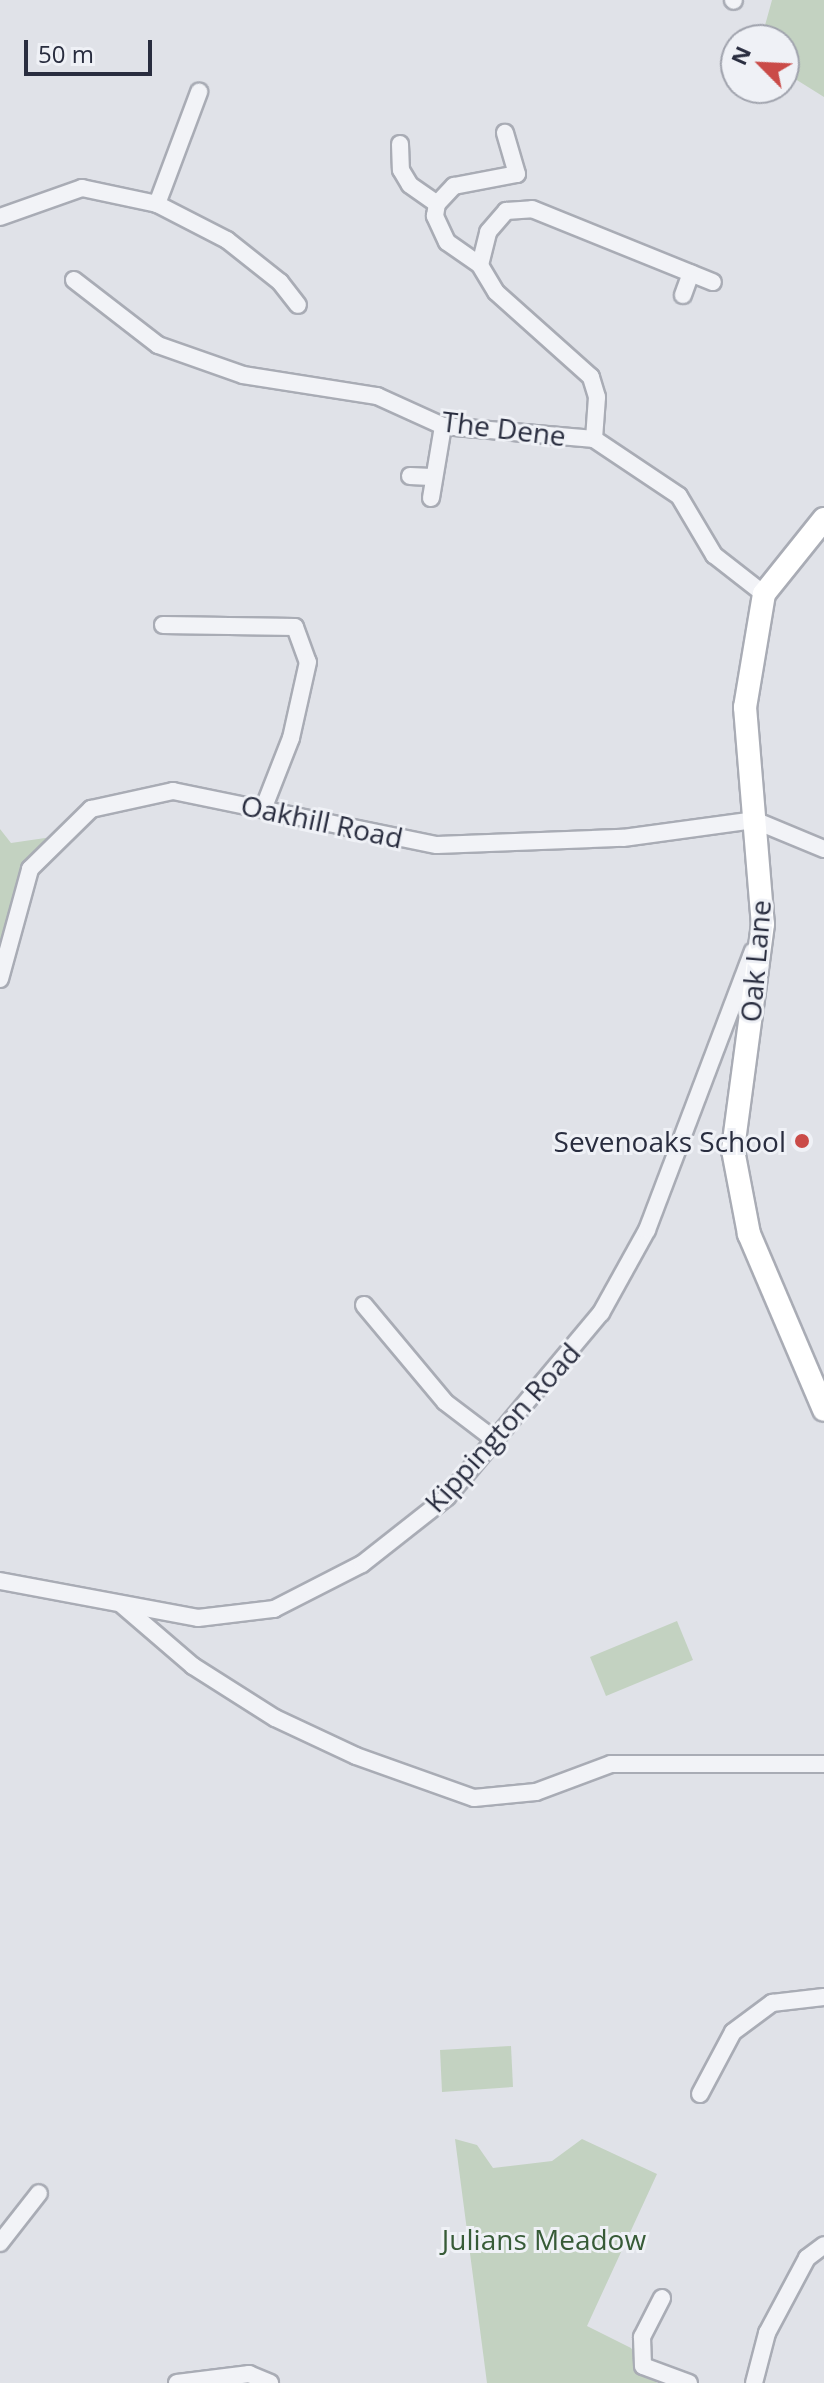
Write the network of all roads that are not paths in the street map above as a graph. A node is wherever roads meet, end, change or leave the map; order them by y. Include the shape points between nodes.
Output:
1 (199, 91) dead end
2 (505, 133) dead end
3 (400, 144) dead end
4 (157, 204) junction
5 (437, 204) junction
6 (0, 217) edge
7 (480, 265) junction
8 (691, 273) junction
9 (74, 280) dead end
10 (713, 282) dead end
11 (683, 295) dead end
12 (298, 305) dead end
13 (443, 426) junction
14 (594, 439) junction
15 (410, 476) dead end
16 (431, 477) junction
17 (431, 498) dead end
18 (824, 519) edge
19 (764, 594) junction
20 (163, 625) dead end
21 (264, 807) junction
22 (754, 820) junction
23 (824, 849) edge
24 (763, 924) junction
25 (0, 979) edge
26 (364, 1305) dead end
27 (824, 1410) edge
28 (495, 1440) junction
29 (0, 1581) edge
30 (121, 1604) junction
31 (824, 1764) edge
32 (824, 1997) edge
33 (700, 2094) dead end
34 (39, 2193) dead end
35 (0, 2243) edge
36 (824, 2245) edge
37 (662, 2298) dead end
38 (177, 2383) edge
39 (270, 2383) edge
40 (689, 2383) edge
41 (754, 2383) edge

1 - 4 street
2 - 5 street via 517,174 462,183
3 - 5 street via 401,170 410,185
4 - 6 street via 82,188
4 - 12 street via 227,240 280,282
5 - 7 street via 437,228 447,242
7 - 8 street via 488,232 506,211 532,209
7 - 14 street via 496,292 591,377 597,397
8 - 10 street
8 - 11 street
9 - 13 street, The Dene via 146,337 243,375 392,400
13 - 14 street, The Dene
13 - 16 street
14 - 19 street, The Dene via 679,496 714,555
15 - 16 street
16 - 17 street
18 - 19 street, Oak Lane
19 - 22 street, Oak Lane via 745,707
20 - 21 street via 295,627 308,662 291,738
21 - 22 street, Oakhill Road via 437,845 623,838
21 - 25 street, Oakhill Road via 173,791 91,809 30,869
22 - 23 street
22 - 24 street, Oak Lane
24 - 27 street, Oak Lane via 733,1150 749,1234
24 - 28 street, Kippington Road via 647,1230 601,1313
26 - 28 street via 445,1402
28 - 30 street, Kippington Road via 447,1497 411,1526 362,1564 290,1602 274,1609 198,1618
29 - 30 street, Kippington Road
30 - 31 street via 193,1666 275,1718 356,1756 474,1798 536,1792 611,1764
32 - 33 street via 772,2003 733,2032
34 - 35 street
36 - 41 street via 807,2258 767,2333
37 - 40 street via 642,2337 643,2366
38 - 39 street via 249,2374

